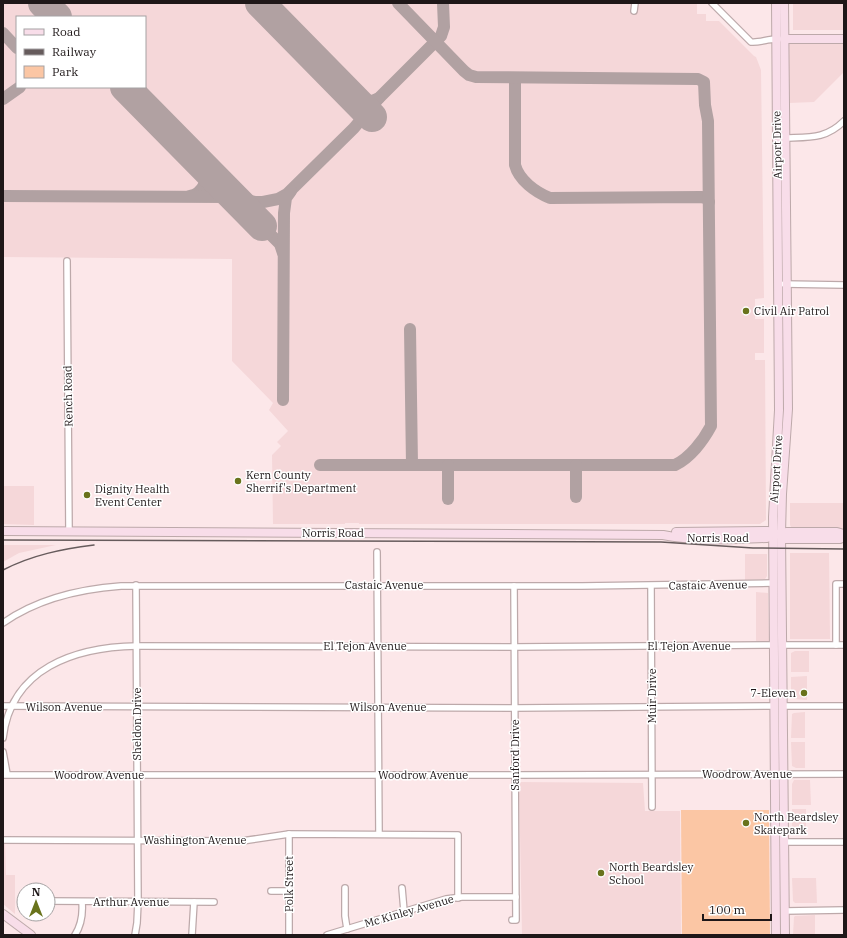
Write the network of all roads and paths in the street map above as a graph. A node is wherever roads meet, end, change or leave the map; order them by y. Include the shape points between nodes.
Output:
1 (634, 3) edge
2 (712, 3) edge
3 (776, 3) edge
4 (784, 3) edge
5 (634, 11) dead end
6 (780, 39) junction
7 (844, 39) edge
8 (776, 87) junction
9 (844, 121) edge
10 (785, 138) junction
11 (66, 261) dead end
12 (782, 284) junction
13 (844, 285) edge
14 (3, 531) edge
15 (69, 532) junction
16 (777, 534) junction
17 (844, 535) edge
18 (377, 552) dead end
19 (773, 583) junction
20 (844, 584) edge
21 (136, 585) junction
22 (377, 585) junction
23 (514, 586) junction
24 (651, 586) junction
25 (3, 623) edge
26 (773, 645) junction
27 (783, 645) junction
28 (836, 645) junction
29 (844, 645) edge
30 (137, 646) junction
31 (378, 646) junction
32 (651, 646) junction
33 (514, 647) junction
34 (3, 706) edge
35 (11, 706) junction
36 (774, 706) junction
37 (783, 706) junction
38 (844, 706) edge
39 (137, 707) junction
40 (378, 707) junction
41 (652, 707) junction
42 (514, 708) junction
43 (3, 738) edge
44 (3, 752) edge
45 (775, 774) junction
46 (784, 774) junction
47 (844, 774) edge
48 (5, 775) edge
49 (137, 775) junction
50 (378, 775) junction
51 (515, 775) junction
52 (652, 775) junction
53 (652, 807) dead end
54 (289, 834) junction
55 (379, 834) junction
56 (3, 840) edge
57 (138, 840) junction
58 (784, 842) junction
59 (844, 842) edge
60 (345, 888) dead end
61 (402, 888) dead end
62 (271, 891) dead end
63 (289, 891) junction
64 (516, 897) junction
65 (458, 898) junction
66 (56, 901) edge
67 (82, 902) junction
68 (138, 902) junction
69 (194, 902) junction
70 (214, 902) dead end
71 (844, 910) edge
72 (404, 911) junction
73 (785, 911) junction
74 (3, 914) edge
75 (512, 920) dead end
76 (347, 929) junction
77 (30, 935) edge
78 (75, 935) edge
79 (135, 935) edge
80 (192, 935) edge
81 (289, 935) edge
82 (327, 935) edge
83 (776, 935) edge
84 (785, 935) edge

1 - 5 street
2 - 6 street via 751,42
3 - 6 main road, Airport Drive
4 - 6 main road, Airport Drive
6 - 7 main road
6 - 8 main road, Airport Drive
6 - 10 main road, Airport Drive
8 - 10 main road via 781,107 781,133
8 - 12 main road, Airport Drive
9 - 10 street via 831,132 820,136
10 - 12 main road, Airport Drive
11 - 15 street, Rench Road
12 - 13 street
12 - 16 main road, Airport Drive via 788,409
14 - 15 main road, Norris Road
15 - 16 main road, Norris Road via 663,534 768,531
16 - 17 main road, Norris Road via 837,532
16 - 19 main road, Airport Drive
16 - 27 main road, Airport Drive
18 - 22 street
19 - 24 street, Castaic Avenue
19 - 26 main road, Airport Drive
20 - 28 street via 836,584
21 - 22 street, Castaic Avenue
21 - 25 street, Castaic Avenue via 90,589 60,597 35,605
21 - 30 street, Sheldon Drive
22 - 23 street, Castaic Avenue
22 - 31 street
23 - 24 street, Castaic Avenue
23 - 33 street, Sanford Drive
24 - 32 street, Muir Drive
26 - 32 street, El Tejon Avenue
26 - 36 main road, Airport Drive
27 - 28 street
27 - 37 main road, Airport Drive
28 - 29 street
30 - 31 street, El Tejon Avenue
30 - 35 street, El Tejon Avenue via 98,650 54,663 30,680
30 - 39 street, Sheldon Drive
31 - 33 street, El Tejon Avenue
31 - 40 street
32 - 33 street, El Tejon Avenue
32 - 41 street, Muir Drive
33 - 42 street, Sanford Drive
34 - 35 street, Wilson Avenue
35 - 39 street, Wilson Avenue
35 - 43 street, El Tejon Avenue
36 - 41 street, Wilson Avenue
36 - 45 main road, Airport Drive
37 - 38 street
37 - 46 main road, Airport Drive
39 - 40 street, Wilson Avenue
39 - 49 street, Sheldon Drive
40 - 42 street, Wilson Avenue
40 - 50 street
41 - 42 street, Wilson Avenue
41 - 52 street, Muir Drive
42 - 51 street, Sanford Drive
44 - 48 street
45 - 46 street, Woodrow Avenue
45 - 52 street, Woodrow Avenue
45 - 83 main road, Airport Drive
46 - 47 street, Woodrow Avenue
46 - 58 main road, Airport Drive
48 - 49 street, Woodrow Avenue
49 - 50 street, Woodrow Avenue
49 - 57 street, Sheldon Drive
50 - 51 street, Woodrow Avenue
50 - 55 street
51 - 52 street, Woodrow Avenue
51 - 64 street, Sanford Drive
52 - 53 street, Muir Drive
54 - 55 street, Washington Avenue
54 - 57 street, Washington Avenue via 248,841
54 - 63 street, Polk Street
55 - 65 street, Washington Avenue via 458,835
56 - 57 street, Washington Avenue
57 - 68 street, Sheldon Drive
58 - 59 street
58 - 73 main road, Airport Drive
60 - 76 street
61 - 72 street
62 - 63 street
63 - 81 street, Polk Street
64 - 65 street, Mc Kinley Avenue
64 - 75 street, Sanford Drive via 516,920
65 - 72 street, Mc Kinley Avenue
66 - 67 street, Arthur Avenue
67 - 68 street, Arthur Avenue
67 - 78 street via 82,917
68 - 69 street, Arthur Avenue
68 - 79 street, Sheldon Drive
69 - 70 street, Arthur Avenue
69 - 80 street
71 - 73 street
72 - 76 street, Mc Kinley Avenue
73 - 84 main road, Airport Drive
74 - 77 main road
76 - 82 street, Mc Kinley Avenue

